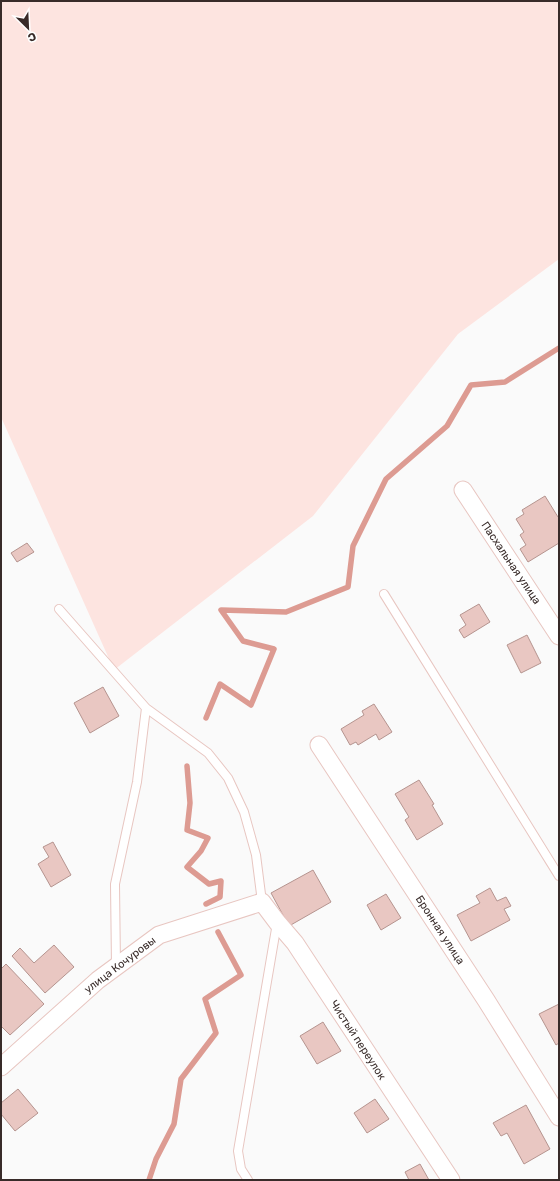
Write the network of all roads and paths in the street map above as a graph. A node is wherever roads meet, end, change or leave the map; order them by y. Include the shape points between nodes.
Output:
1 (463, 490) dead end
2 (384, 594) dead end
3 (59, 609) dead end
4 (559, 636) edge
5 (146, 708) junction
6 (319, 745) dead end
7 (559, 876) edge
8 (262, 902) junction
9 (277, 922) junction
10 (116, 966) junction
11 (1, 1067) edge
12 (559, 1117) edge
13 (248, 1180) edge
14 (451, 1180) edge

1 - 4 street, Пасхальная улица
2 - 7 lane
3 - 5 lane
5 - 8 lane via 208,753 228,778 244,812 256,855
5 - 10 lane via 137,782 115,884
6 - 12 street, Бронная улица via 486,1000
8 - 9 street, Чистый переулок
8 - 10 street, улица Кочуровы via 159,935
9 - 13 lane via 238,1151 241,1169
9 - 14 street, Чистый переулок via 295,944
10 - 11 street, улица Кочуровы

